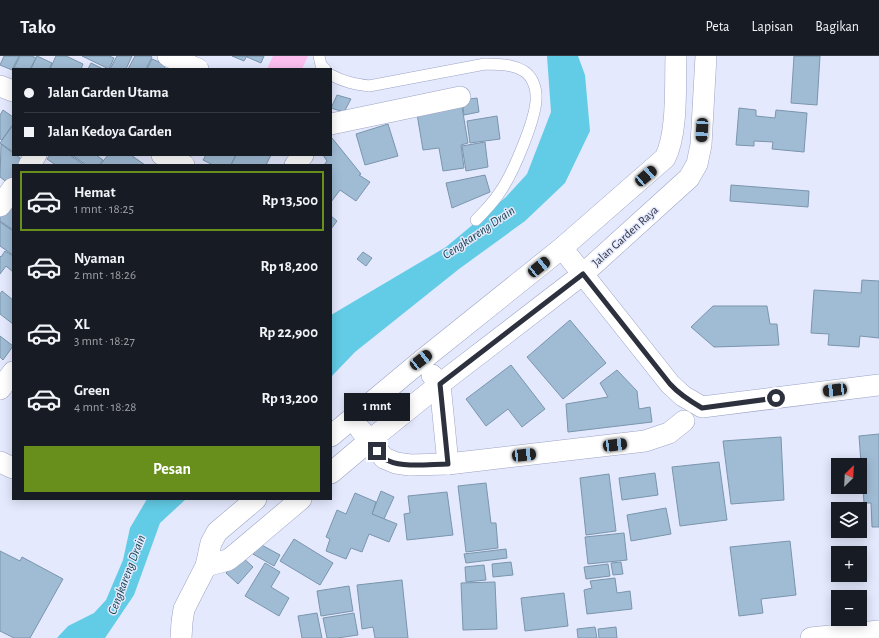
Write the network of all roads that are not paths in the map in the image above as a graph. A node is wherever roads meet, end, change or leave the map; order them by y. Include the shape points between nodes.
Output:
1 (168, 56) edge
2 (319, 56) edge
3 (676, 56) edge
4 (706, 56) edge
5 (196, 68) edge
6 (324, 68) edge
7 (332, 76) edge
8 (0, 86) edge
9 (675, 86) junction
10 (705, 86) junction
11 (12, 91) edge
12 (460, 97) dead end
13 (332, 124) edge
14 (302, 156) edge
15 (296, 164) edge
16 (12, 189) edge
17 (0, 206) edge
18 (476, 220) dead end
19 (562, 248) junction
20 (583, 274) junction
21 (421, 360) junction
22 (12, 373) edge
23 (440, 384) junction
24 (879, 385) edge
25 (0, 389) edge
26 (351, 419) junction
27 (684, 421) dead end
28 (332, 435) edge
29 (369, 441) junction
30 (0, 462) edge
31 (448, 464) junction
32 (12, 468) edge
33 (332, 472) edge
34 (255, 500) edge
35 (300, 500) edge
36 (206, 566) junction
37 (879, 631) edge
38 (181, 638) edge
39 (811, 638) edge

1 - 5 street
2 - 6 lane
3 - 9 street
4 - 10 street, Jalan Garden Raya
7 - 18 lane via 351,84 369,86 485,64 504,64 520,69 531,79 536,95 535,109 518,156 501,192
8 - 11 street
9 - 10 street
9 - 19 street via 674,129 665,158
10 - 20 street, Jalan Garden Raya via 701,145 694,171
12 - 13 street
14 - 15 street
16 - 17 street
19 - 20 street
19 - 21 street
20 - 23 street, Jalan Garden Raya
20 - 24 street via 670,384 702,408
21 - 23 street
21 - 26 street
22 - 25 street
23 - 29 street, Jalan Garden Raya
23 - 31 street
26 - 28 street
26 - 29 street
27 - 31 street via 669,433 645,441
29 - 31 street via 384,458 396,464
29 - 33 street, Jalan Garden Raya
30 - 32 street
34 - 36 street via 217,532 211,543
35 - 36 street via 228,560
36 - 38 street via 184,609
37 - 39 street

